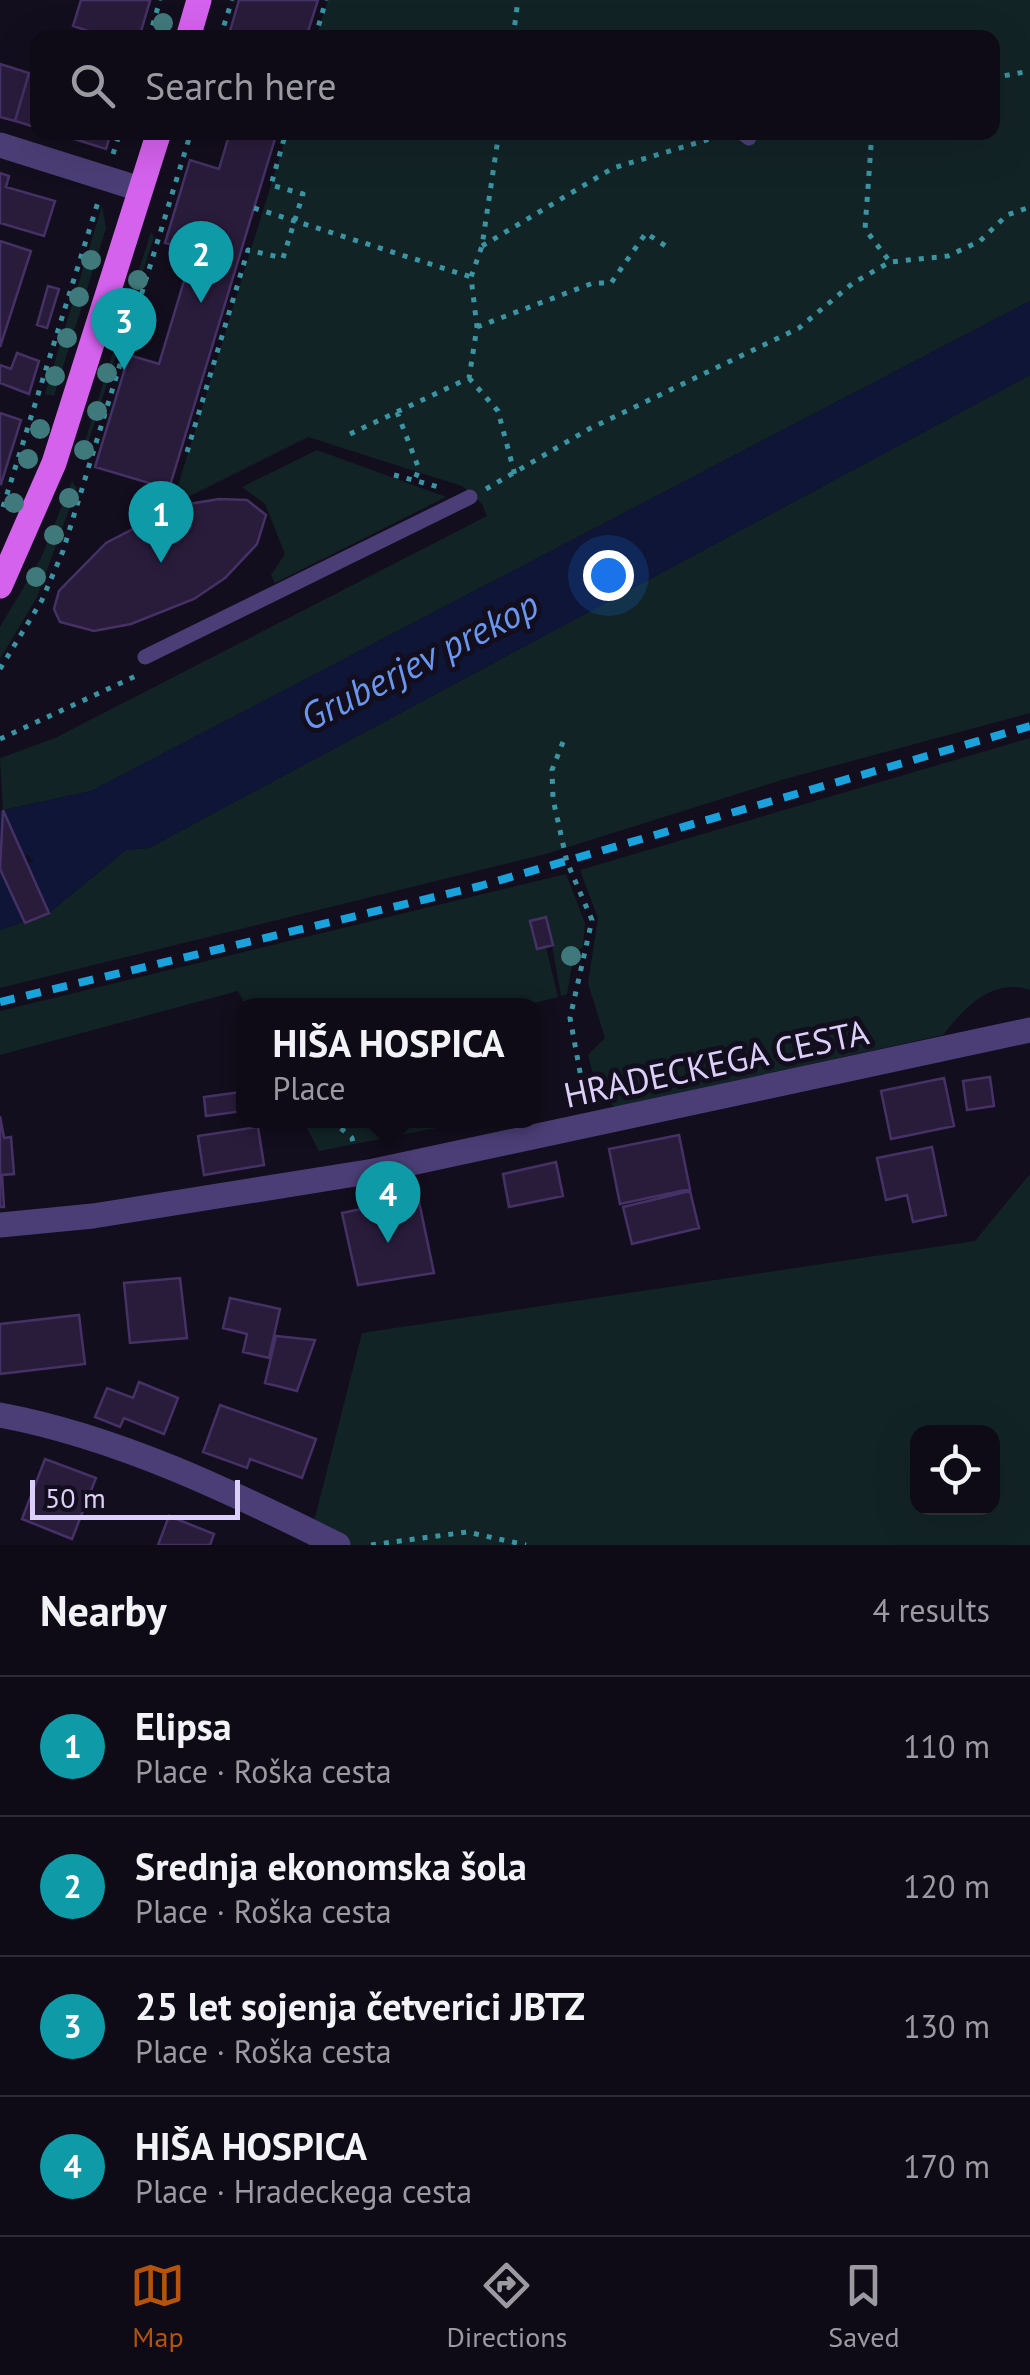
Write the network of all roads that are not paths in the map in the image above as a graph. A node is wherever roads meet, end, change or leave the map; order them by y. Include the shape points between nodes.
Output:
1 (199, 0) edge
2 (190, 30) edge
3 (156, 140) edge
4 (0, 145) edge
5 (140, 189) junction
6 (470, 498) road end
7 (0, 586) edge
8 (148, 663) road end
9 (1030, 1030) edge
10 (0, 1226) edge
11 (0, 1416) edge
12 (338, 1545) edge

1 - 2 main road
3 - 5 main road
4 - 5 street
5 - 7 main road via 54,463
6 - 8 lane
9 - 10 street, HRADECKEGA CESTA via 335,1178
11 - 12 street via 111,1445

